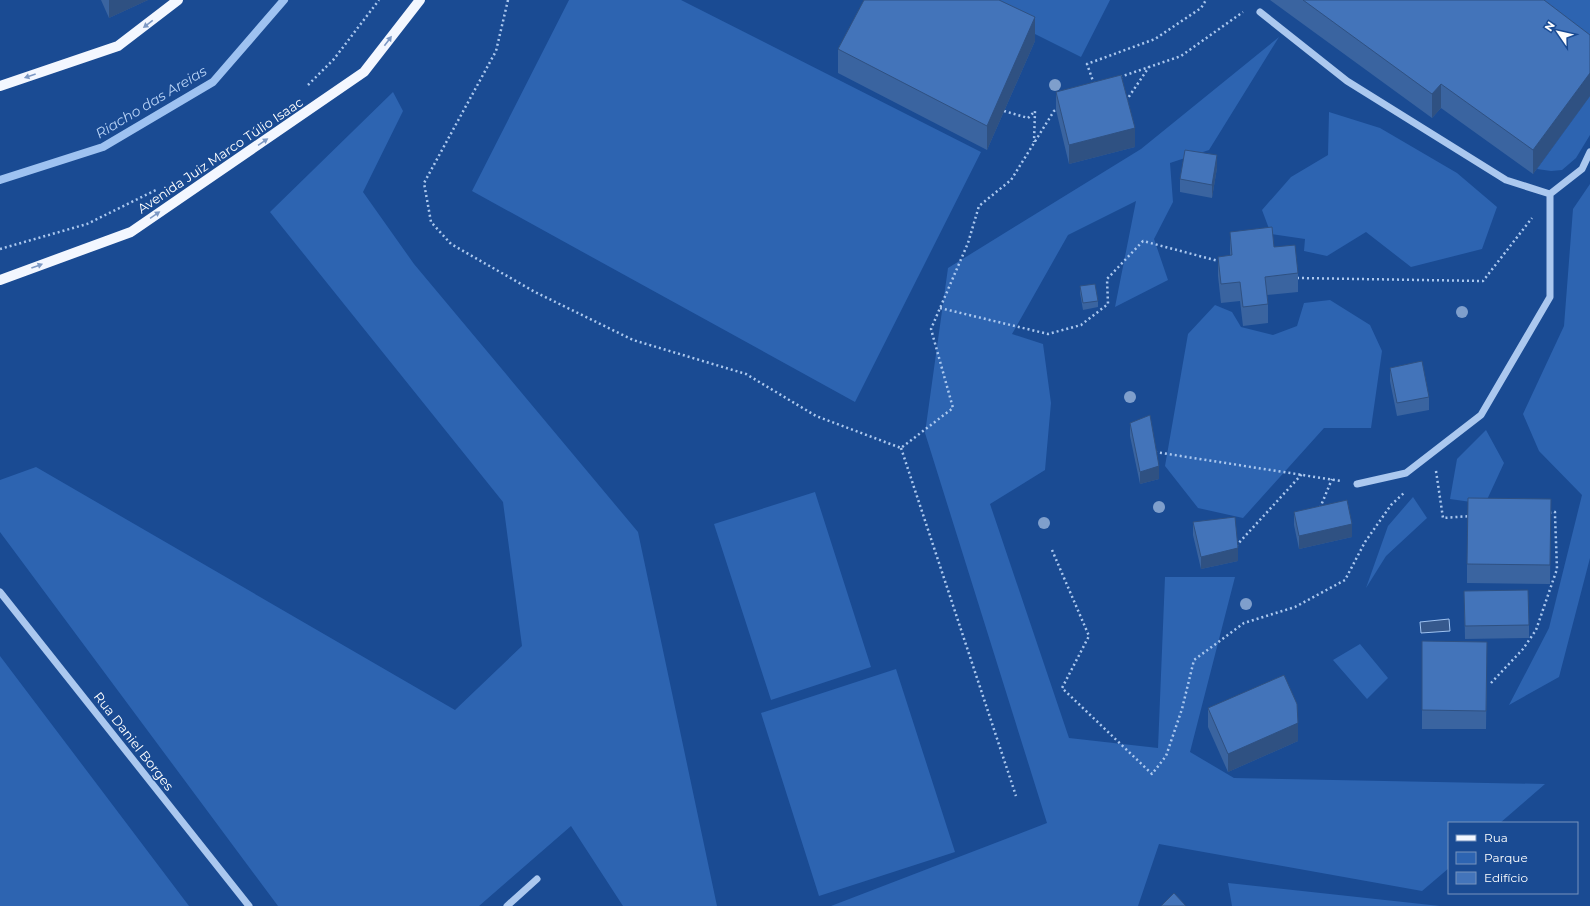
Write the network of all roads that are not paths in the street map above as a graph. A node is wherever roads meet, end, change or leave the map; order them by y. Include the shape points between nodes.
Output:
1 (178, 0) edge
2 (420, 0) edge
3 (1260, 12) dead end
4 (0, 86) edge
5 (1590, 152) edge
6 (1550, 194) junction
7 (0, 280) edge
8 (1357, 484) road end
9 (0, 592) edge
10 (537, 879) dead end
11 (249, 906) edge
12 (507, 906) edge

1 -> 4 main road via 118,46
7 -> 2 main road, Avenida Juiz Marco Túlio Isaac via 131,232 364,72
3 - 6 street via 1347,82 1506,180
5 - 6 street via 1582,169
6 - 8 street via 1550,297 1481,415 1406,474
9 - 11 street, Rua Daniel Borges
10 - 12 street

